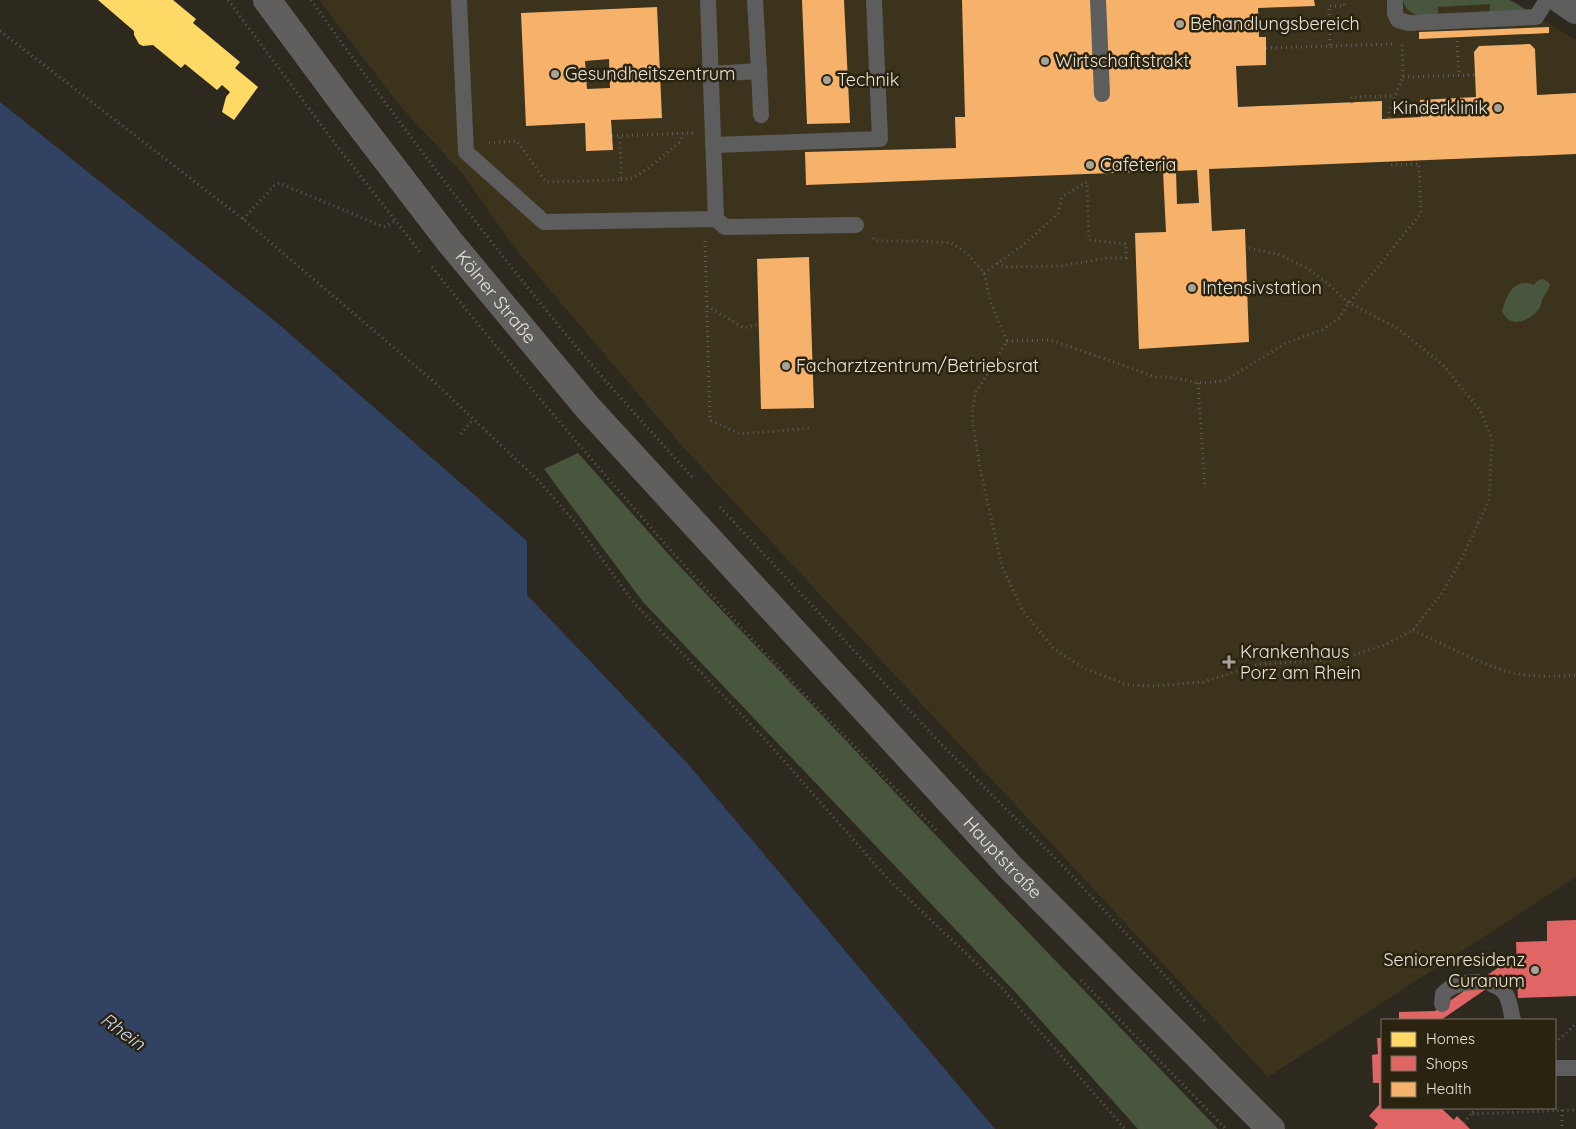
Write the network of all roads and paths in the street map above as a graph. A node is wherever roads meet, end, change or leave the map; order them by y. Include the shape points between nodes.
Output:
1 (267, 0) edge
2 (310, 0) edge
3 (459, 0) edge
4 (708, 0) edge
5 (755, 0) edge
6 (874, 0) edge
7 (1098, 0) edge
8 (1344, 0) edge
9 (1394, 0) edge
10 (1547, 0) edge
11 (1561, 0) edge
12 (1576, 10) edge
13 (0, 31) edge
14 (1330, 45) junction
15 (1266, 48) dead end
16 (1458, 49) dead end
17 (759, 72) junction
18 (710, 74) junction
19 (1458, 75) junction
20 (1475, 75) dead end
21 (1403, 77) junction
22 (1102, 94) dead end
23 (1395, 96) junction
24 (1352, 102) dead end
25 (761, 114) dead end
26 (1389, 118) dead end
27 (682, 134) junction
28 (612, 136) dead end
29 (620, 136) junction
30 (712, 139) junction
31 (466, 152) junction
32 (1391, 162) dead end
33 (621, 180) junction
34 (243, 219) junction
35 (395, 220) dead end
36 (720, 223) junction
37 (856, 225) joint
38 (1248, 248) dead end
39 (996, 264) junction
40 (984, 272) junction
41 (1349, 303) junction
42 (706, 306) junction
43 (758, 324) dead end
44 (1007, 341) junction
45 (1198, 382) junction
46 (473, 419) junction
47 (811, 428) dead end
48 (462, 434) dead end
49 (695, 481) dead end
50 (1205, 488) dead end
51 (715, 502) dead end
52 (743, 578) joint
53 (1413, 630) junction
54 (1576, 675) edge
55 (1442, 1004) dead end
56 (1513, 1019) edge
57 (1576, 1024) edge
58 (1208, 1025) dead end
59 (1556, 1042) edge
60 (1556, 1068) edge
61 (1576, 1068) edge
62 (1476, 1109) edge
63 (1562, 1110) junction
64 (1576, 1110) edge
65 (1471, 1114) junction
66 (1464, 1123) dead end
67 (1125, 1129) edge
68 (1271, 1129) edge
69 (1562, 1129) edge

1 - 52 main road, Kölner Straße via 449,241 588,408
2 - 49 path via 390,112 560,327
3 - 31 lane
4 - 18 lane
5 - 17 lane
6 - 30 lane via 880,139
7 - 22 lane
8 - 14 path via 1344,6 1329,6
9 - 10 lane via 1398,20 1409,23 1536,17
11 - 12 street
13 - 34 path
14 - 15 path
14 - 21 path via 1402,44
16 - 19 path
17 - 18 lane
17 - 25 lane
18 - 30 lane
19 - 20 path
19 - 21 path
21 - 23 path
23 - 24 path via 1351,97
23 - 26 path
27 - 29 path
27 - 30 path
27 - 33 path via 681,141 650,167 633,178
28 - 29 path
29 - 33 path
30 - 36 lane
31 - 33 path via 489,142 517,141 546,182
31 - 36 lane via 544,222
32 - 41 path via 1391,165 1419,164 1421,213
34 - 35 path via 279,183 384,227
34 - 46 path
36 - 37 lane
36 - 42 path via 705,239
37 - 40 path via 876,241 951,243 968,254
38 - 41 path via 1278,254 1307,268
39 - 39 path via 1058,214 1062,197 1087,182 1089,240 1126,244 1126,258 1061,266 1006,267
39 - 40 path
40 - 44 path via 991,303
41 - 45 path via 1339,318 1322,330 1286,343 1224,381
41 - 53 path via 1397,328 1442,364 1480,410 1492,438 1488,500 1443,592
42 - 43 path via 744,328
42 - 47 path via 710,420 740,434
44 - 45 path via 1051,340 1156,377 1169,376
44 - 53 path via 975,394 972,417 1002,567 1023,611 1054,649 1084,668 1127,685 1160,686 1203,682 1260,664 1341,659 1385,645
45 - 50 path
46 - 48 path
46 - 67 path via 538,480 574,521 634,603 761,735 888,879 1002,988
51 - 58 path via 943,746 1060,863
52 - 68 main road, Hauptstraße via 1012,869
53 - 54 path via 1464,655 1508,671 1552,677
55 - 56 lane via 1442,994 1447,990 1464,982 1485,983 1496,986 1508,996
57 - 59 path
60 - 61 lane
62 - 65 path
63 - 64 path
63 - 65 path
63 - 69 path
65 - 66 path

